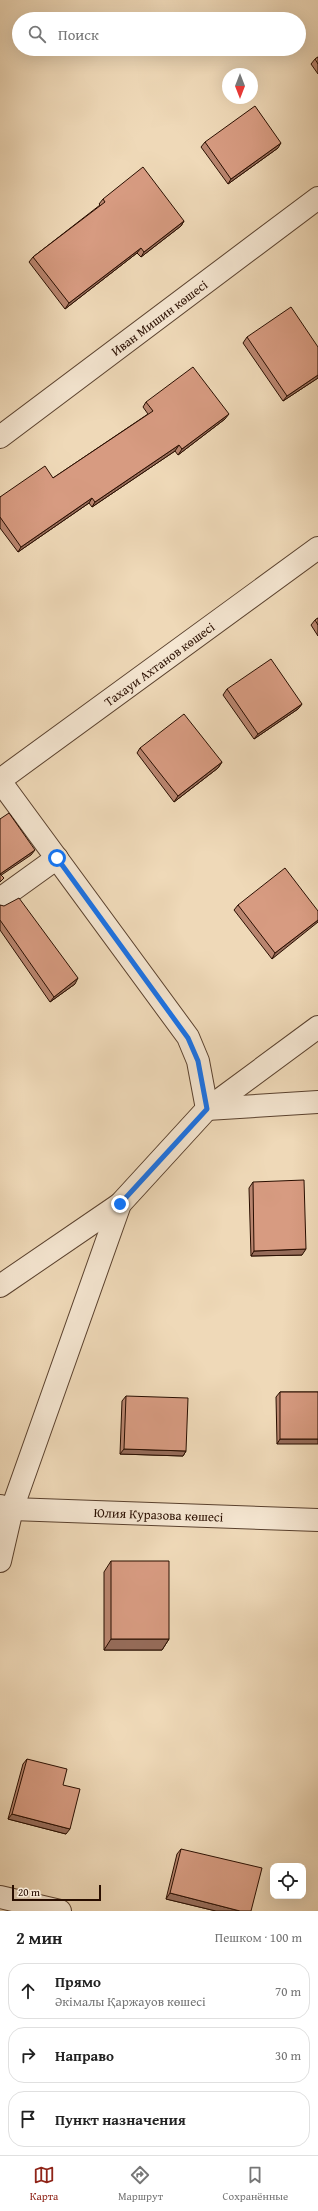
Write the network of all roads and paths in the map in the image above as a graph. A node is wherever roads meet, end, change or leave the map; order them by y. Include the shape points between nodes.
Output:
1 (318, 198) edge
2 (0, 437) edge
3 (318, 548) edge
4 (0, 780) edge
5 (57, 858) junction
6 (0, 899) edge
7 (318, 1027) edge
8 (318, 1102) edge
9 (207, 1109) junction
10 (120, 1204) junction
11 (0, 1286) edge
12 (6, 1508) edge
13 (318, 1520) edge
14 (0, 1561) edge
15 (0, 1896) edge
16 (60, 1911) edge

1 - 2 street, Иван Мишин көшесі
3 - 4 street, Тахауи Ахтанов көшесі
4 - 5 street
5 - 6 street
5 - 9 street via 188,1038 198,1061
7 - 9 street
8 - 9 street
9 - 10 street
10 - 11 street
10 - 12 street
12 - 13 street, Юлия Куразова көшесі
12 - 14 street
15 - 16 street

